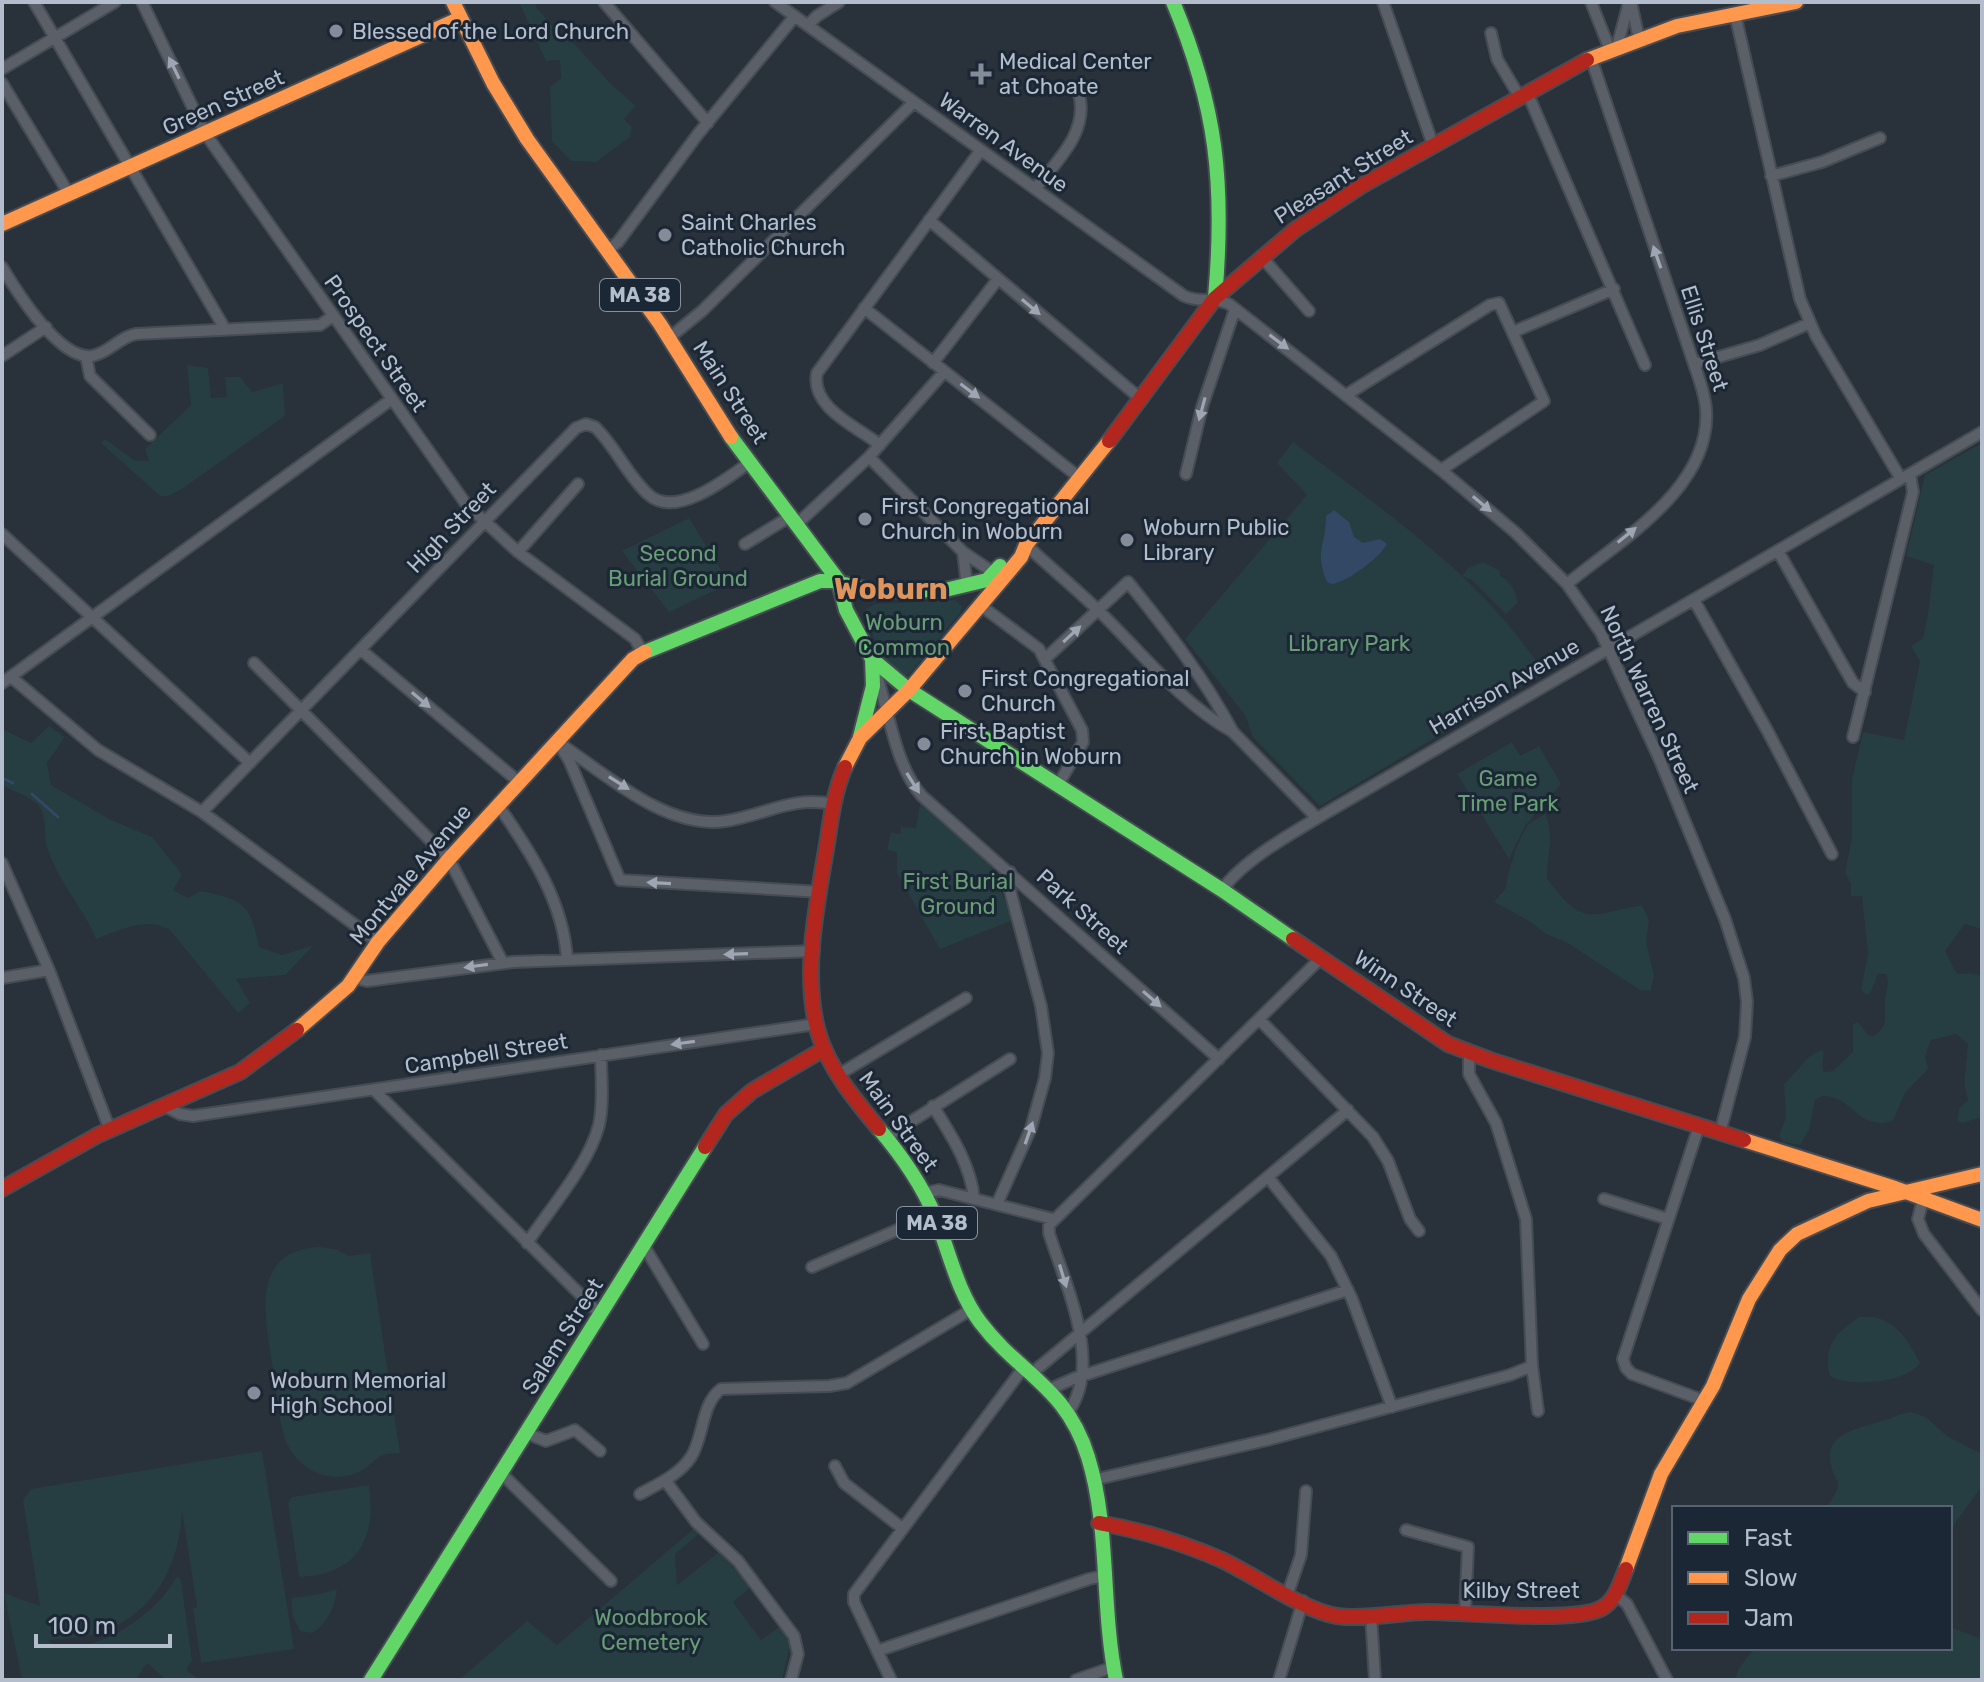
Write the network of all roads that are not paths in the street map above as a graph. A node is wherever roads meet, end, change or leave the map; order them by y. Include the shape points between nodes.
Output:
1 (34, 2) edge
2 (115, 2) edge
3 (142, 2) edge
4 (453, 2) edge
5 (604, 2) edge
6 (775, 2) edge
7 (839, 2) edge
8 (1173, 2) edge
9 (1383, 2) edge
10 (1591, 2) edge
11 (1630, 2) edge
12 (1796, 2) edge
13 (1735, 14) junction
14 (795, 16) junction
15 (461, 18) junction
16 (808, 25) junction
17 (1491, 33) dead end
18 (54, 38) junction
19 (1639, 39) junction
20 (1614, 49) junction
21 (1591, 58) junction
22 (2, 69) edge
23 (2, 83) edge
24 (1079, 94) dead end
25 (1523, 94) junction
26 (914, 102) junction
27 (708, 123) junction
28 (205, 133) junction
29 (1880, 138) dead end
30 (1433, 145) junction
31 (981, 150) junction
32 (130, 167) junction
33 (1771, 176) junction
34 (1035, 189) junction
35 (69, 194) junction
36 (929, 220) junction
37 (2, 224) edge
38 (607, 251) junction
39 (1261, 256) junction
40 (2, 267) edge
41 (998, 279) junction
42 (1614, 289) junction
43 (1215, 298) junction
44 (864, 308) junction
45 (1235, 309) junction
46 (1309, 311) dead end
47 (333, 316) junction
48 (1810, 323) junction
49 (46, 327) junction
50 (225, 329) junction
51 (1513, 332) junction
52 (669, 338) junction
53 (2, 356) edge
54 (86, 356) junction
55 (933, 363) junction
56 (1694, 364) junction
57 (1645, 365) dead end
58 (944, 372) junction
59 (1346, 395) junction
60 (392, 399) junction
61 (1142, 400) junction
62 (1982, 432) edge
63 (150, 435) dead end
64 (880, 445) junction
65 (869, 457) junction
66 (750, 462) junction
67 (1441, 470) junction
68 (1186, 474) dead end
69 (1906, 477) junction
70 (1080, 478) junction
71 (578, 484) dead end
72 (794, 520) junction
73 (483, 522) junction
74 (2, 534) edge
75 (745, 544) dead end
76 (1026, 545) junction
77 (1778, 551) junction
78 (518, 552) junction
79 (963, 552) junction
80 (994, 573) junction
81 (838, 580) junction
82 (1567, 584) junction
83 (967, 586) junction
84 (889, 592) junction
85 (1694, 600) junction
86 (980, 605) junction
87 (1098, 610) junction
88 (94, 618) junction
89 (964, 621) junction
90 (859, 631) junction
91 (1609, 648) junction
92 (361, 650) junction
93 (643, 653) junction
94 (1046, 658) junction
95 (872, 659) junction
96 (254, 663) dead end
97 (6, 680) edge
98 (909, 690) junction
99 (1865, 692) junction
100 (888, 710) junction
101 (301, 713) junction
102 (1233, 732) junction
103 (1853, 737) dead end
104 (860, 738) junction
105 (557, 741) junction
106 (250, 763) junction
107 (519, 782) junction
108 (1058, 785) junction
109 (833, 804) junction
110 (498, 805) junction
111 (202, 812) junction
112 (1317, 818) junction
113 (1832, 854) dead end
114 (449, 859) junction
115 (2, 863) edge
116 (1010, 872) junction
117 (1222, 890) junction
118 (821, 892) junction
119 (378, 942) junction
120 (814, 951) junction
121 (1321, 958) junction
122 (567, 960) junction
123 (503, 963) junction
124 (49, 970) junction
125 (2, 978) edge
126 (354, 978) junction
127 (966, 998) dead end
128 (1259, 1019) junction
129 (816, 1024) junction
130 (824, 1049) junction
131 (1469, 1052) junction
132 (601, 1055) junction
133 (1010, 1059) dead end
134 (1219, 1059) junction
135 (838, 1075) junction
136 (374, 1090) junction
137 (164, 1106) junction
138 (933, 1106) junction
139 (1348, 1110) junction
140 (1699, 1126) junction
141 (110, 1130) junction
142 (1720, 1133) junction
143 (885, 1138) junction
144 (1982, 1174) edge
145 (1268, 1177) junction
146 (3, 1186) edge
147 (1905, 1192) junction
148 (924, 1193) junction
149 (974, 1199) junction
150 (1604, 1199) dead end
151 (1923, 1199) junction
152 (997, 1204) junction
153 (934, 1214) junction
154 (1053, 1219) junction
155 (1668, 1219) junction
156 (1982, 1220) edge
157 (1419, 1231) dead end
158 (527, 1243) junction
159 (644, 1246) junction
160 (812, 1267) dead end
161 (1348, 1290) junction
162 (972, 1309) junction
163 (1982, 1310) edge
164 (601, 1315) junction
165 (1079, 1334) junction
166 (703, 1344) dead end
167 (1532, 1366) junction
168 (1028, 1370) junction
169 (1082, 1376) junction
170 (1050, 1389) junction
171 (1705, 1401) junction
172 (1392, 1407) junction
173 (1069, 1411) junction
174 (1538, 1411) dead end
175 (526, 1433) junction
176 (600, 1451) dead end
177 (835, 1466) dead end
178 (501, 1473) junction
179 (665, 1480) junction
180 (1093, 1480) junction
181 (1306, 1491) dead end
182 (640, 1494) dead end
183 (1099, 1523) junction
184 (902, 1528) junction
185 (1406, 1530) dead end
186 (1103, 1576) junction
187 (611, 1581) dead end
188 (1288, 1593) junction
189 (1615, 1594) junction
190 (1303, 1601) junction
191 (1465, 1613) junction
192 (1371, 1615) junction
193 (877, 1651) junction
194 (1114, 1673) edge
195 (371, 1680) edge
196 (791, 1680) edge
197 (891, 1680) edge
198 (1076, 1680) edge
199 (1279, 1680) edge
200 (1375, 1680) edge
201 (1667, 1680) edge

1 - 18 street
2 - 18 street
28 -> 3 street, Prospect Street
4 - 15 main road, Main Street / MA 38
5 - 27 street
6 - 14 street, Warren Avenue
7 - 16 street
8 - 43 main road via 1200,71 1214,138
9 - 30 street
10 - 20 street
11 - 19 street
11 - 20 street
12 - 13 main road, Pleasant Street
13 - 19 main road, Pleasant Street
13 - 33 street
14 - 16 street, Warren Avenue
14 - 27 street
15 - 28 main road, Green Street
15 - 38 main road, Main Street / MA 38 via 510,113
16 - 26 street, Warren Avenue
17 - 25 street via 1497,59
18 - 22 street
18 - 32 street
19 - 20 main road, Pleasant Street
20 - 21 main road, Pleasant Street
21 - 25 main road, Pleasant Street
56 -> 21 street, Ellis Street
23 - 35 street
24 - 34 street via 1082,116 1076,133
25 - 30 main road, Pleasant Street
25 - 42 street
26 - 31 street, Warren Avenue
26 - 52 street
27 - 38 street
28 - 32 main road, Green Street
28 - 47 street, Prospect Street
29 - 33 street
30 - 39 main road, Pleasant Street via 1350,193
31 - 34 street, Warren Avenue
31 - 36 street
32 - 35 main road, Green Street
32 - 50 street
33 - 48 street
34 - 43 street, Warren Avenue via 1186,297
35 - 37 main road, Green Street
36 - 41 street
36 - 44 street
38 - 52 main road, Main Street / MA 38
39 - 43 main road, Pleasant Street
39 - 46 street
40 - 49 street
41 - 55 street
41 -> 61 street
42 - 51 street
42 - 57 street
43 - 45 street, North Warren Street
43 - 61 main road, Pleasant Street
44 - 55 street
44 - 64 street via 821,365 816,384 833,411
45 -> 59 street, North Warren Street
45 -> 68 street
47 - 50 street via 320,325
47 - 60 street, Prospect Street
48 - 56 street via 1760,345
48 - 69 street
49 - 53 street
49 - 54 street via 68,350
50 - 54 street via 131,335
51 - 59 street via 1498,303 1490,305
51 - 67 street via 1543,402
52 - 66 main road, Main Street / MA 38
54 - 63 street via 90,376
55 - 58 street
82 -> 56 street, Ellis Street via 1664,504 1692,472 1707,411
58 - 64 street
58 -> 70 street
59 - 67 street, North Warren Street
60 - 73 street, Prospect Street
60 - 88 street
61 - 70 main road, Pleasant Street
62 - 69 street, Harrison Avenue
64 - 65 street
65 - 72 street
65 - 79 street
66 - 72 main road, Main Street / MA 38
66 - 73 street, High Street via 702,494 658,500 645,491 599,430 583,425
67 -> 82 street, North Warren Street
69 - 77 street, Harrison Avenue
69 - 99 street via 1913,490
70 - 76 main road, Pleasant Street
71 - 78 street
72 - 75 street
72 - 81 main road, Main Street / MA 38
73 - 78 street, Prospect Street
73 - 92 street, High Street
74 - 88 street
76 - 80 main road, Pleasant Street
76 - 86 main road, Pleasant Street
76 - 87 street
77 - 85 street, Harrison Avenue
77 - 99 street via 1853,683
78 - 93 street, Prospect Street via 635,639
79 - 80 street
79 - 83 street
80 - 83 main road, Pleasant Street
81 - 84 main road via 853,588
81 - 90 main road, Main Street / MA 38 via 843,603
81 - 93 main road, Montvale Avenue via 820,581
82 - 91 street, North Warren Street
83 - 84 main road
83 - 89 main road
84 - 90 main road via 862,604
85 - 91 street, Harrison Avenue
85 - 113 street
86 - 89 main road, Pleasant Street
86 - 94 street via 1030,640
94 -> 87 street
87 - 102 street via 1181,693
87 - 102 street via 1128,582 1175,641
88 - 97 street
88 - 106 street
89 - 98 main road, Pleasant Street / MA 38
90 - 95 main road, Main Street / MA 38
91 - 112 street, Harrison Avenue
91 - 142 street, North Warren Street via 1724,916 1744,978 1745,1040
92 - 101 street, High Street
92 -> 107 street
93 - 105 main road, Montvale Avenue
94 - 108 street via 1084,736
95 - 98 main road, Winn Street
95 - 100 street, Park Street
95 - 104 main road, Main Street / MA 38 via 873,686
96 - 101 street
97 - 111 street via 98,750
98 - 100 main road, Main Street / MA 38
98 - 108 main road, Winn Street
99 - 103 street
100 - 104 main road, Main Street / MA 38
100 -> 116 street, Park Street via 903,764 918,792
101 - 106 street, High Street
101 - 114 street
102 - 112 street
104 - 109 main road, Main Street / MA 38
105 - 107 main road, Montvale Avenue
105 -> 109 street via 684,819 716,822 791,803
118 -> 105 street via 620,880
106 - 111 street, High Street
107 - 110 main road, Montvale Avenue
108 - 117 main road, Winn Street
109 - 118 main road, Main Street / MA 38
110 - 114 main road, Montvale Avenue
110 - 122 street via 556,904
111 - 119 street
112 - 117 street, Harrison Avenue via 1243,869
114 - 119 main road, Montvale Avenue
114 - 123 street
115 - 124 street
116 -> 134 street, Park Street
152 -> 116 street via 1031,1128 1048,1053 1008,883
117 - 121 main road, Winn Street
118 - 120 main road, Main Street / MA 38
119 - 126 main road, Montvale Avenue
120 -> 122 street
120 - 129 main road, Main Street / MA 38
121 - 128 street
121 - 131 main road, Winn Street
122 - 123 street
123 -> 126 street via 367,981
124 - 125 street
124 - 141 street
126 - 137 main road, Montvale Avenue via 262,1058
127 - 135 street
128 - 134 street
128 - 139 street
129 - 130 main road, Main Street / MA 38
129 -> 132 street, Campbell Street
130 - 135 main road, Main Street / MA 38
130 - 159 main road, Salem Street via 731,1109
131 - 140 main road, Winn Street
131 - 167 street via 1470,1076 1496,1123 1526,1219
132 - 136 street, Campbell Street
132 - 158 street via 595,1136
133 - 138 street
134 - 154 street
135 - 143 main road, Main Street / MA 38
136 - 137 street, Campbell Street via 193,1116
136 - 158 street
137 - 141 main road, Montvale Avenue
138 - 143 street
138 - 149 street via 958,1147
139 - 145 street
139 - 157 street via 1386,1156
140 - 142 main road, Winn Street
140 - 155 street
141 - 146 main road, Montvale Avenue
142 - 147 main road, Winn Street
143 - 148 main road, Main Street / MA 38
144 - 147 main road
145 - 161 street via 1326,1248
145 - 165 street
147 - 151 main road, Winn Street
147 - 171 main road via 1868,1201 1797,1234 1780,1250 1749,1299
148 - 149 street via 939,1190
148 - 153 main road, Main Street / MA 38
149 - 152 street
150 - 155 street
151 - 156 main road, Winn Street
151 - 163 street via 1921,1230
152 - 154 street
153 - 160 street
153 - 162 main road, Main Street / MA 38
154 -> 165 street via 1049,1233
155 - 171 street via 1623,1362 1635,1376
158 - 164 street
159 - 164 main road, Salem Street
159 - 166 street
161 - 169 street
161 - 172 street
162 - 168 main road, Main Street / MA 38 via 991,1336
162 - 179 street via 847,1383 721,1389 712,1398 691,1456
164 - 175 main road, Salem Street
165 - 168 street
165 - 169 street
167 - 172 street
167 - 174 street
168 - 170 main road, Main Street / MA 38
168 - 184 street
169 - 170 street
169 - 173 street
170 - 173 main road, Main Street / MA 38
171 - 189 main road via 1661,1474
172 - 180 street
173 - 180 main road, Main Street / MA 38
175 - 176 street via 548,1441 575,1430
175 - 178 main road, Salem Street
177 - 184 street via 844,1483
178 - 187 street
178 - 195 main road, Salem Street
179 - 182 street
179 - 196 street via 696,1522 738,1561 794,1636 798,1654
180 - 183 main road, Main Street / MA 38
181 - 188 street via 1301,1555
183 - 186 main road, Main Street / MA 38
183 - 188 main road, Kilby Street via 1201,1552
184 - 193 street via 853,1597
185 - 191 street via 1468,1547
186 - 193 street
186 - 194 main road, Main Street / MA 38
188 - 190 main road, Kilby Street
189 - 191 main road, Kilby Street via 1600,1609 1578,1615
189 - 201 street via 1626,1603
190 - 192 main road, Kilby Street via 1333,1615
190 - 199 street
191 - 192 main road, Kilby Street
192 - 200 street
193 - 197 street
194 - 198 street

